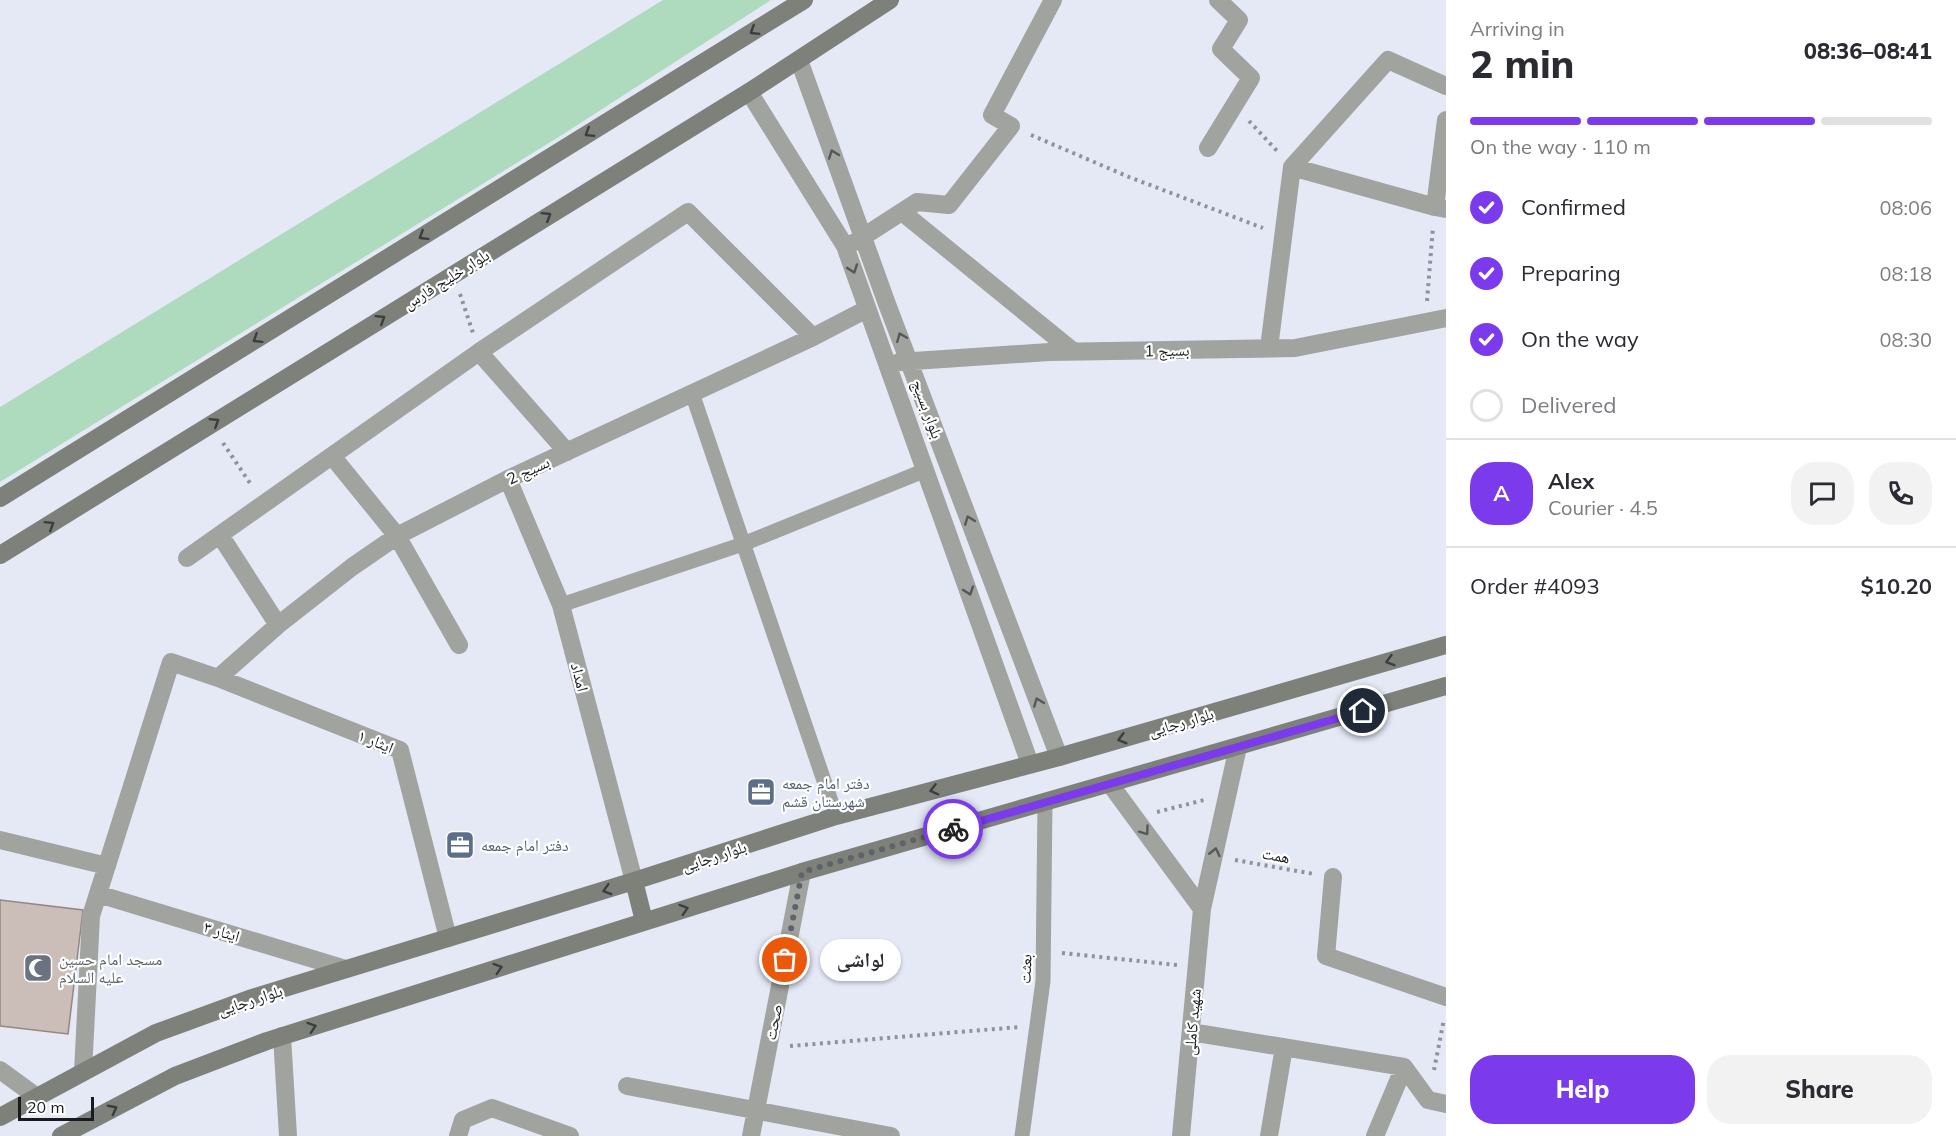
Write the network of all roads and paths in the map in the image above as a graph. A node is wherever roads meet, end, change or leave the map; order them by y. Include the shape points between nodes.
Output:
1 (804, 0) edge
2 (890, 0) edge
3 (1053, 0) edge
4 (1218, 0) edge
5 (799, 60) junction
6 (1446, 86) edge
7 (749, 92) junction
8 (1234, 105) junction
9 (1446, 120) edge
10 (1011, 126) junction
11 (1208, 148) dead end
12 (1292, 167) junction
13 (1440, 208) edge
14 (902, 212) junction
15 (1283, 236) junction
16 (864, 237) junction
17 (845, 246) junction
18 (453, 274) junction
19 (867, 309) junction
20 (1446, 318) edge
21 (1425, 322) junction
22 (813, 337) junction
23 (1269, 348) junction
24 (479, 352) junction
25 (1074, 352) junction
26 (910, 361) junction
27 (886, 363) junction
28 (692, 393) junction
29 (211, 424) junction
30 (567, 452) junction
31 (332, 456) junction
32 (926, 471) junction
33 (508, 479) junction
34 (0, 498) edge
35 (264, 504) junction
36 (220, 535) junction
37 (398, 536) junction
38 (744, 544) junction
39 (5, 547) edge
40 (187, 558) dead end
41 (561, 605) junction
42 (278, 625) junction
43 (459, 645) dead end
44 (1446, 645) edge
45 (218, 678) junction
46 (1446, 686) edge
47 (1238, 747) junction
48 (1059, 757) junction
49 (1029, 764) junction
50 (1110, 784) junction
51 (1228, 794) junction
52 (1045, 802) junction
53 (836, 816) junction
54 (1135, 818) junction
55 (0, 840) edge
56 (1214, 856) junction
57 (107, 866) junction
58 (802, 872) junction
59 (1334, 877) joint
60 (634, 881) junction
61 (98, 894) junction
62 (1202, 909) junction
63 (644, 921) junction
64 (448, 938) junction
65 (1044, 951) junction
66 (1197, 967) junction
67 (346, 969) junction
68 (1446, 997) edge
69 (1444, 1018) dead end
70 (1037, 1025) junction
71 (1191, 1032) junction
72 (282, 1036) junction
73 (1284, 1047) junction
74 (768, 1048) junction
75 (1404, 1067) junction
76 (0, 1070) edge
77 (83, 1072) junction
78 (627, 1086) dead end
79 (37, 1097) junction
80 (1437, 1102) edge
81 (756, 1110) junction
82 (0, 1117) edge
83 (62, 1136) edge
84 (288, 1136) edge
85 (458, 1136) edge
86 (570, 1136) edge
87 (751, 1136) edge
88 (891, 1136) edge
89 (1022, 1136) edge
90 (1181, 1136) edge
91 (1269, 1136) edge
92 (1375, 1136) edge

1 -> 34 main road
2 - 5 main road, بلوار خلیج فارس
3 - 10 street via 992,114
4 - 8 street via 1239,20 1221,49 1251,78
5 - 7 main road, بلوار خلیج فارس
16 -> 5 street, بلوار بسیج
6 - 12 street via 1388,60
7 - 17 street, بلوار بسیج
18 -> 7 main road, بلوار خلیج فارس
8 - 11 street
8 - 12 path
9 - 13 street
10 - 14 street via 949,205 917,202
10 - 15 path via 1129,177
12 - 13 street
12 - 15 street
13 - 21 path
14 - 16 street
14 - 25 street
15 - 23 street
16 - 17 street
26 -> 16 street, بلوار بسیج
17 -> 19 street, بلوار بسیج
18 - 24 path
29 -> 18 main road, بلوار خلیج فارس
19 - 22 street, بسیج 2
19 - 27 street, بلوار بسیج
20 - 21 street, بسیج 1
21 - 23 street, بسیج 1 via 1294,348
22 - 24 street via 688,212
22 - 28 street, بسیج 2
23 - 25 street, بسیج 1
24 - 30 street
24 - 31 street
25 - 26 street, بسیج 1
26 - 27 street, بسیج 1
48 -> 26 street, بلوار بسیج
27 - 32 street, بلوار بسیج
28 - 30 street, بسیج 2
28 - 38 lane
29 - 35 path
39 -> 29 main road, بلوار خلیج فارس
30 - 33 street, بسیج 2
31 - 35 street
31 - 37 street
32 - 38 lane
32 -> 49 street, بلوار بسیج
33 - 37 street, بسیج 2
33 - 41 street, امداد
35 - 36 street
36 - 40 street
36 - 42 street
37 - 42 street, بسیج 2
37 - 43 street
38 - 41 lane
38 - 53 lane
41 - 60 street, امداد
42 - 45 street, بسیج 2
44 -> 48 main road, بلوار رجایی
45 - 57 street, ایثار ۱ via 171,662
45 - 64 street, ایثار ۱ via 400,750
46 - 47 main road
47 - 50 main road
47 - 51 street, شهید کاملی
48 - 49 main road, بلوار رجایی
49 -> 53 main road, بلوار رجایی
50 - 52 main road
50 - 54 street
51 - 54 path
56 -> 51 street, شهید کاملی
52 - 58 main road
52 - 65 lane, بعثت
53 - 60 main road, بلوار رجایی
54 -> 62 street
55 - 57 street
56 - 59 path, همت
56 - 62 street, شهید کاملی
57 - 61 street
63 -> 58 main road
58 - 74 street, صحت
59 - 68 street via 1326,956
60 - 63 main road
60 -> 64 main road, بلوار رجایی
61 - 67 street, ایثار ۳
61 - 77 street via 91,916
62 - 66 street, شهید کاملی
72 -> 63 main road
64 - 67 main road, بلوار رجایی
65 - 66 path
65 - 70 lane, بعثت
66 - 71 street, شهید کاملی
67 - 77 main road, بلوار رجایی via 156,1033
69 - 80 path
70 - 74 path
70 - 89 lane, بعثت
71 - 73 street
71 - 90 street, شهید کاملی
83 -> 72 main road via 175,1076
72 - 84 street
73 - 75 street
73 - 91 street
74 - 81 street, صحت
75 - 80 street
75 - 92 street
76 - 79 street
77 - 79 main road, بلوار رجایی
78 - 81 street
79 - 82 main road, بلوار رجایی
81 - 87 street, صحت
81 - 88 street
85 - 86 street via 463,1120 492,1107

